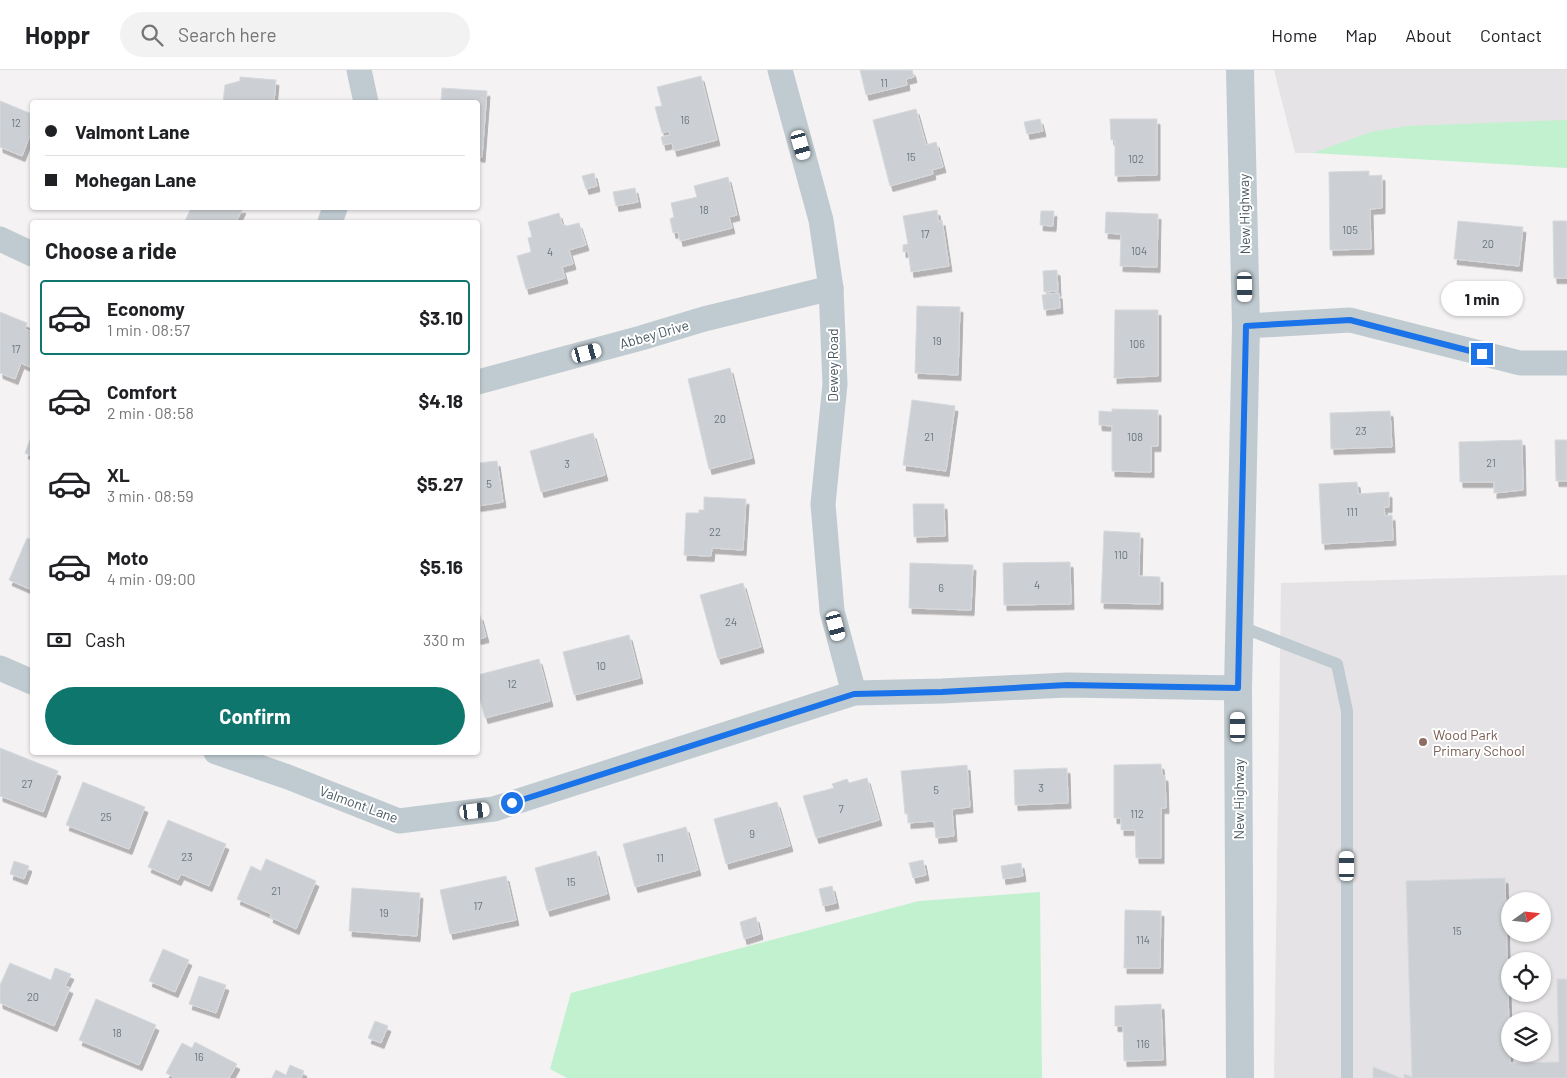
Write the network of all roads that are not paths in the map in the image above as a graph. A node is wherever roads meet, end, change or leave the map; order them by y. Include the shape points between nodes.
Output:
1 (359, 70) edge
2 (780, 70) edge
3 (1240, 70) edge
4 (366, 100) edge
5 (0, 239) edge
6 (30, 253) edge
7 (831, 288) junction
8 (1246, 326) junction
9 (1567, 363) edge
10 (480, 381) edge
11 (1239, 626) junction
12 (0, 668) edge
13 (30, 681) edge
14 (1238, 688) junction
15 (854, 694) junction
16 (225, 755) edge
17 (1240, 1078) edge
18 (1346, 1078) edge

1 - 4 street
2 - 7 street, Dewey Road via 822,220
3 - 8 street, New Highway
5 - 6 street
7 - 10 street, Abbey Drive via 704,319
7 - 15 street, Dewey Road via 835,384 823,504 832,611
8 - 9 street via 1350,320 1520,363
8 - 11 street, New Highway
11 - 14 street, New Highway
11 - 18 lane via 1337,664 1347,711
12 - 13 street
14 - 15 street, Valmont Lane via 1067,685
14 - 17 street, New Highway
15 - 16 street, Valmont Lane via 494,809 399,821

